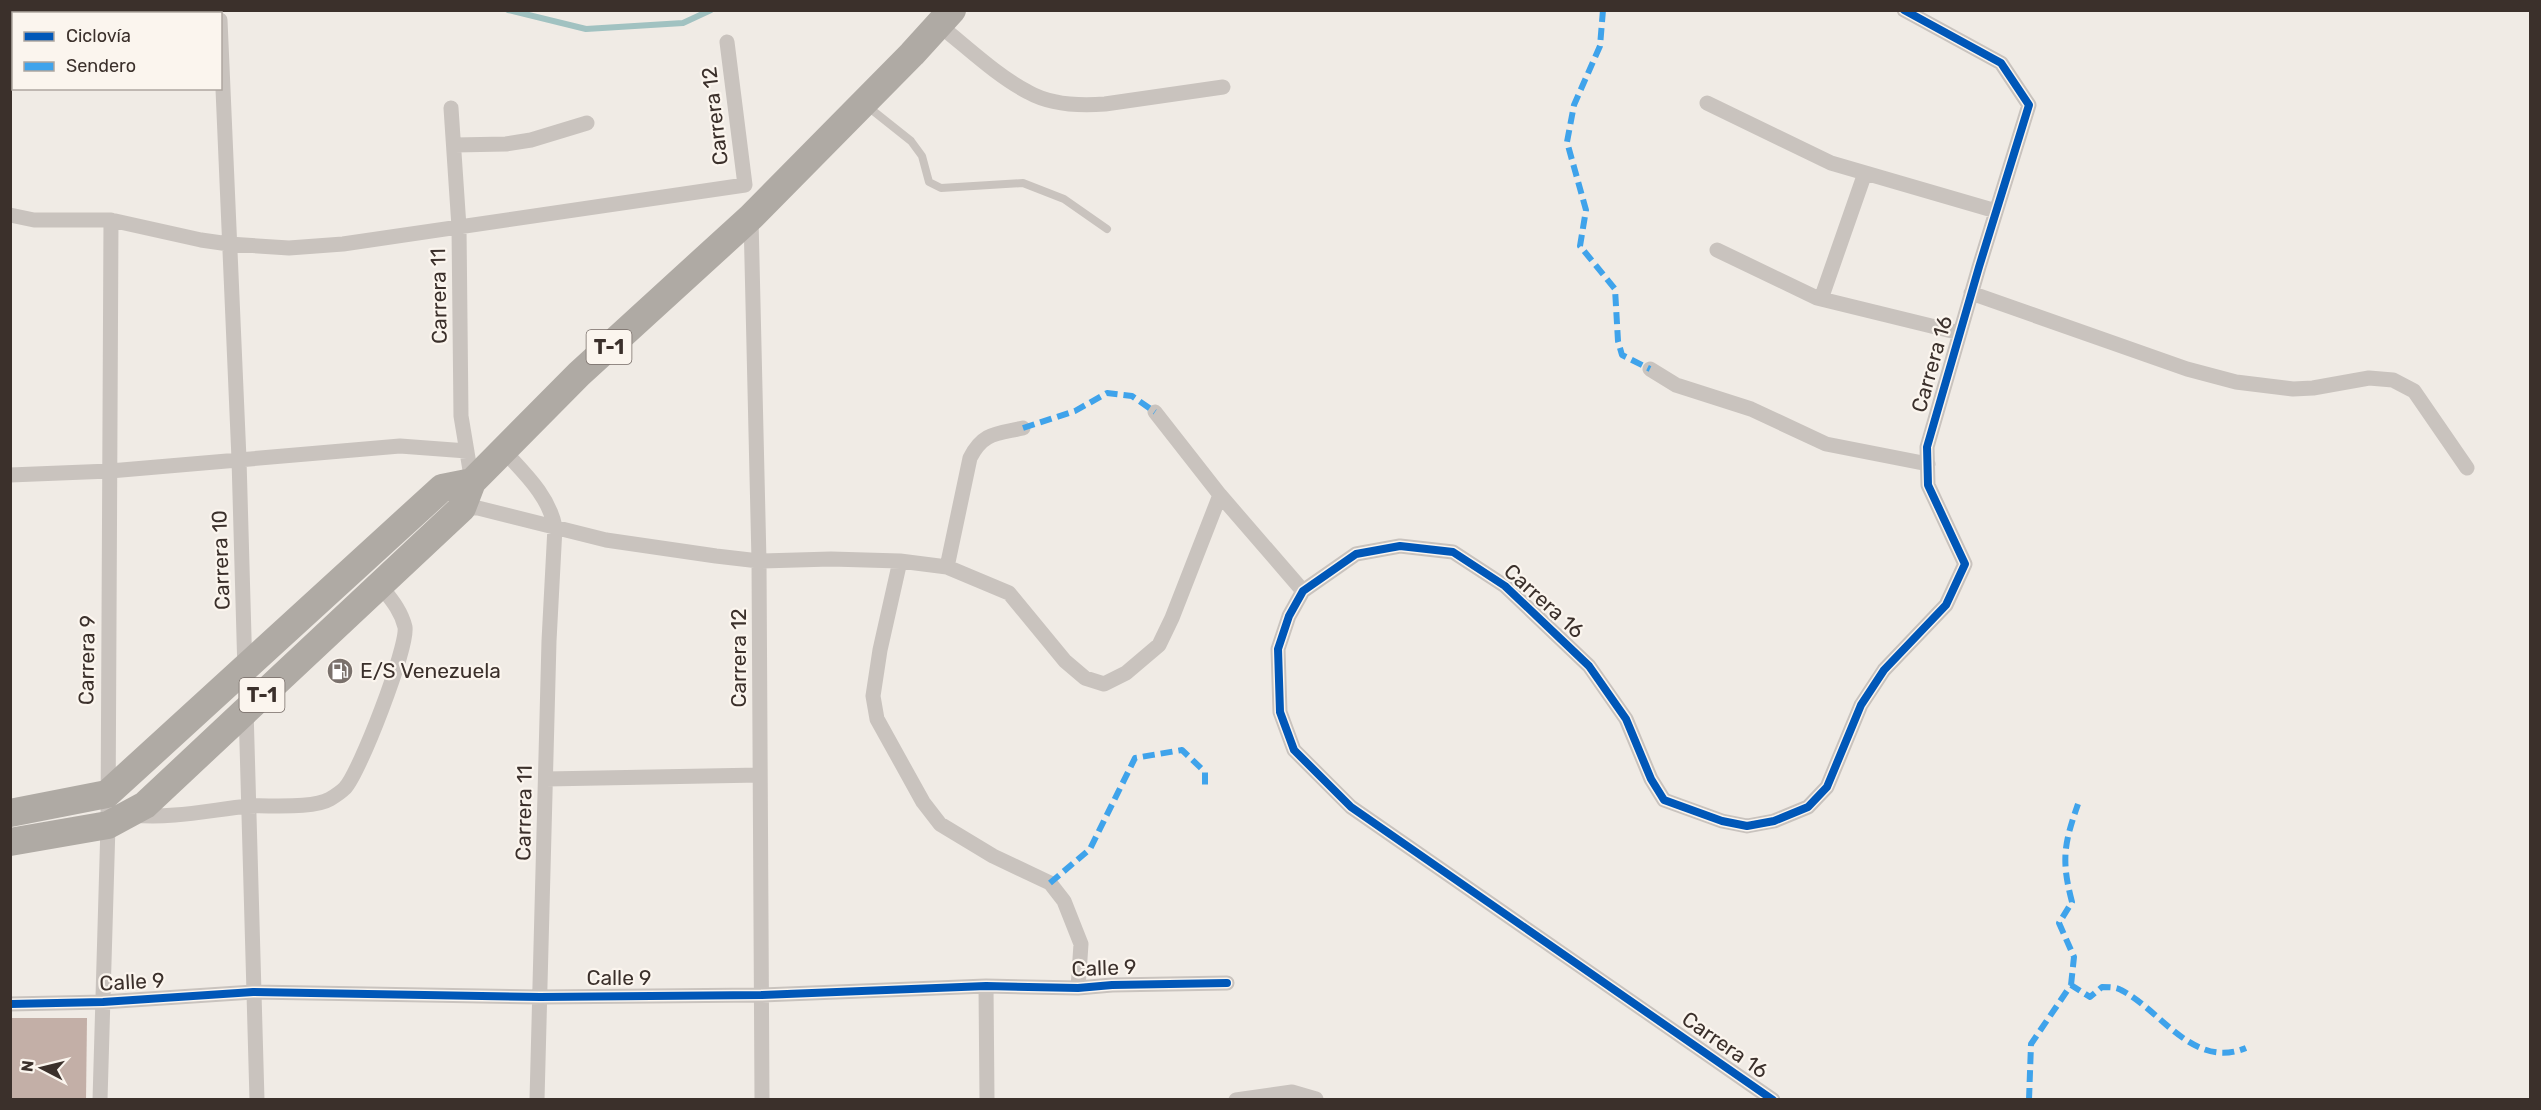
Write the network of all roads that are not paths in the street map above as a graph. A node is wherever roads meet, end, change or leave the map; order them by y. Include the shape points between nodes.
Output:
1 (1904, 10) edge
2 (945, 18) edge
3 (727, 42) dead end
4 (222, 60) edge
5 (1223, 87) dead end
6 (1707, 103) dead end
7 (864, 104) junction
8 (451, 108) dead end
9 (587, 123) dead end
10 (455, 146) junction
11 (1865, 173) junction
12 (753, 203) junction
13 (1996, 212) junction
14 (10, 215) edge
15 (111, 220) junction
16 (459, 227) junction
17 (1107, 229) dead end
18 (230, 244) junction
19 (1717, 250) dead end
20 (1971, 292) junction
21 (1821, 299) junction
22 (1960, 333) junction
23 (1650, 369) dead end
24 (1155, 412) dead end
25 (1023, 428) dead end
26 (467, 451) junction
27 (504, 451) junction
28 (239, 459) junction
29 (1928, 464) junction
30 (2467, 468) dead end
31 (110, 471) junction
32 (10, 475) edge
33 (467, 495) junction
34 (1220, 495) junction
35 (555, 527) junction
36 (759, 561) junction
37 (900, 561) junction
38 (947, 567) junction
39 (380, 585) junction
40 (1304, 591) junction
41 (245, 668) junction
42 (246, 710) junction
43 (760, 775) junction
44 (546, 779) junction
45 (106, 795) junction
46 (249, 806) junction
47 (10, 813) edge
48 (118, 820) junction
49 (10, 842) edge
50 (1227, 983) dead end
51 (986, 986) junction
52 (1078, 988) junction
53 (254, 992) junction
54 (761, 995) junction
55 (540, 997) junction
56 (102, 1002) junction
57 (10, 1004) edge
58 (1316, 1099) edge
59 (100, 1100) edge
60 (257, 1100) edge
61 (537, 1100) edge
62 (762, 1100) edge
63 (987, 1100) edge
64 (1236, 1100) edge
65 (1773, 1100) edge

1 - 13 street, Carrera 16 via 2001,63 2029,105
2 - 5 street via 1028,93 1057,102 1105,104
2 - 7 highway, T-1
3 - 12 street, Carrera 12
4 - 18 street, Carrera 10
6 - 11 street via 1831,163
7 - 12 highway, T-1
7 - 17 lane via 911,141 922,156 928,182 941,188 1023,183 1064,199
8 - 10 street, Carrera 11
9 - 10 street via 531,140
10 - 16 street, Carrera 11
11 - 13 street
11 - 21 street
12 - 16 street
12 - 27 highway, T-1
12 - 36 street, Carrera 12
13 - 20 street, Carrera 16
14 - 15 street
15 - 18 street
15 - 31 street, Carrera 9
16 - 18 street via 344,244 289,248
16 - 26 street, Carrera 11 via 461,416
18 - 28 street, Carrera 10
19 - 21 street
20 - 22 street, Carrera 16
20 - 30 street via 2236,382 2293,389 2369,378 2393,380 2414,391
21 - 22 street
22 - 29 street, Carrera 16 via 1927,447
23 - 29 street via 1676,385 1751,409 1826,444
24 - 34 street
25 - 38 street via 988,436 977,444 970,459
26 - 28 street via 400,446
26 - 33 street, Carrera 11
27 - 33 highway, T-1
27 - 35 street via 542,494
28 - 31 street
28 - 41 street, Carrera 10
29 - 40 street, Carrera 16 via 1928,485 1965,564 1946,604 1884,670 1861,705 1827,787 1808,807 1774,821 1747,826 1664,800 1626,719 1589,666 1505,586 1453,552 1400,546 1356,554
31 - 32 street
31 - 45 street, Carrera 9
33 - 35 street via 478,508
33 - 39 highway, T-1
33 - 41 highway, T-1 via 442,488
34 - 38 street via 1159,645 1126,673 1104,684 1085,678 1065,661 1009,593
34 - 40 street
35 - 36 street via 606,540
35 - 44 street, Carrera 11
36 - 37 street
36 - 43 street, Carrera 12
37 - 38 street
37 - 52 street via 873,696 877,719 922,802 940,824 993,856 1050,883 1064,901 1081,944
39 - 42 highway, T-1
39 - 46 street via 399,610 405,630 386,696 360,763 345,788 328,800
40 - 65 street, Carrera 16 via 1289,616 1278,649 1280,712 1294,750 1351,807
41 - 42 street, Carrera 10
41 - 45 highway, T-1
42 - 46 street, Carrera 10
42 - 48 highway, T-1 via 145,805
43 - 44 street
43 - 54 street, Carrera 12
44 - 55 street, Carrera 11
45 - 47 highway
45 - 48 street, Carrera 9
46 - 48 street
46 - 53 street, Carrera 10
48 - 49 highway, T-1
48 - 56 street, Carrera 9
50 - 52 street, Calle 9
51 - 52 street, Calle 9
51 - 54 street, Calle 9
51 - 63 street
53 - 55 street, Calle 9
53 - 56 street, Calle 9
53 - 60 street, Carrera 10
54 - 55 street, Calle 9
54 - 62 street, Carrera 12
55 - 61 street, Carrera 11
56 - 57 street, Calle 9
56 - 59 street, Carrera 9
58 - 64 street via 1292,1092

